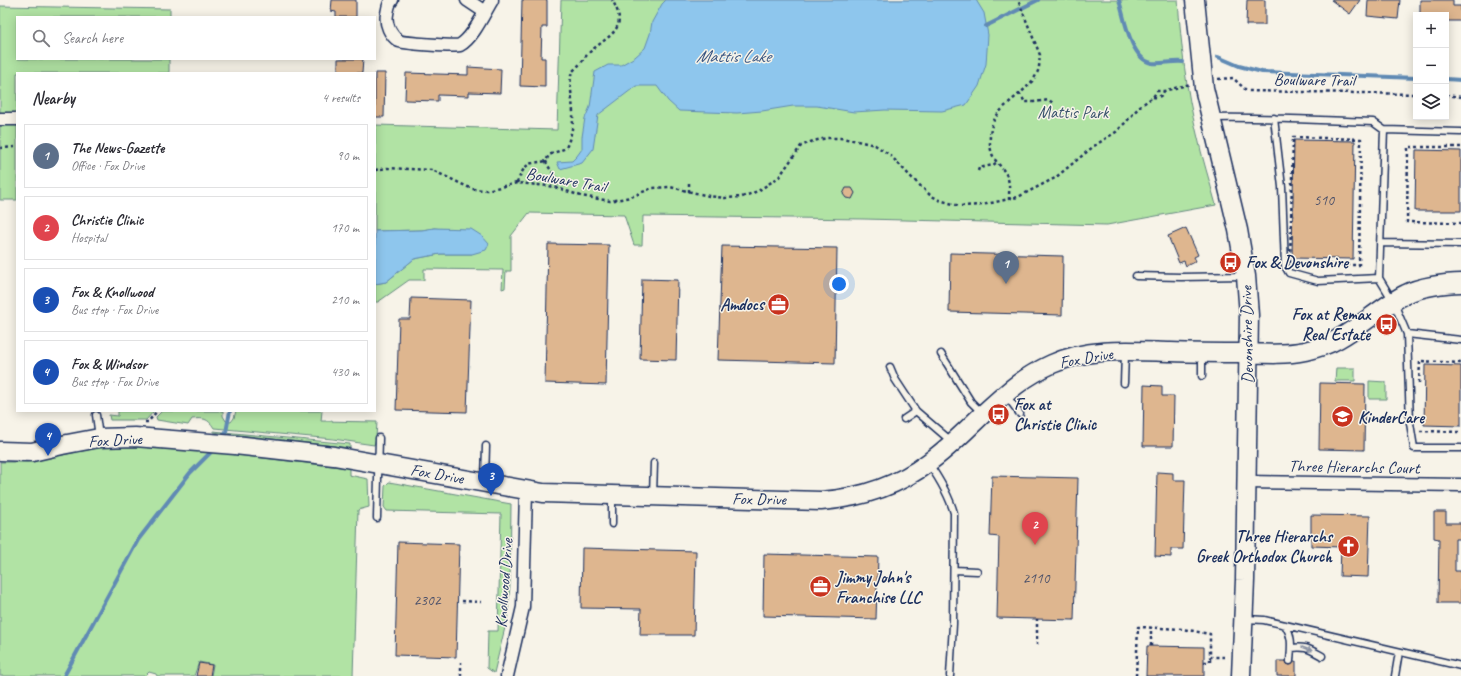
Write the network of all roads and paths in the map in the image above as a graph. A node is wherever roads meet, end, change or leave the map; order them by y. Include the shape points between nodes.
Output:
1 (392, 0) edge
2 (467, 0) edge
3 (492, 0) edge
4 (612, 0) edge
5 (1018, 0) edge
6 (1195, 0) edge
7 (485, 12) junction
8 (1218, 79) dead end
9 (1190, 84) dead end
10 (1164, 91) junction
11 (1019, 93) junction
12 (1413, 94) edge
13 (1449, 95) edge
14 (1153, 97) junction
15 (1461, 97) edge
16 (1053, 103) dead end
17 (1210, 118) junction
18 (1274, 118) junction
19 (16, 119) edge
20 (0, 120) edge
21 (1384, 130) junction
22 (1461, 132) edge
23 (16, 147) edge
24 (1461, 147) edge
25 (0, 148) edge
26 (546, 161) junction
27 (996, 162) junction
28 (376, 170) edge
29 (978, 171) dead end
30 (689, 180) dead end
31 (517, 184) junction
32 (558, 188) junction
33 (689, 192) junction
34 (1009, 200) junction
35 (1461, 223) edge
36 (1380, 243) junction
37 (1461, 244) edge
38 (1358, 265) joint
39 (1136, 276) dead end
40 (1246, 276) junction
41 (1379, 278) junction
42 (1461, 283) edge
43 (1393, 302) junction
44 (1406, 334) junction
45 (1461, 340) edge
46 (1125, 351) junction
47 (1202, 353) junction
48 (1249, 353) junction
49 (941, 354) dead end
50 (1461, 363) edge
51 (890, 367) dead end
52 (1202, 376) dead end
53 (1124, 384) dead end
54 (1419, 384) dead end
55 (1006, 394) junction
56 (916, 411) junction
57 (157, 412) edge
58 (983, 414) junction
59 (1020, 414) dead end
60 (96, 415) dead end
61 (904, 419) dead end
62 (148, 422) dead end
63 (1418, 431) dead end
64 (1461, 432) edge
65 (99, 438) junction
66 (379, 438) dead end
67 (952, 442) junction
68 (486, 446) dead end
69 (1461, 448) edge
70 (0, 452) edge
71 (377, 462) junction
72 (654, 463) dead end
73 (928, 463) junction
74 (485, 482) junction
75 (1247, 482) junction
76 (1461, 485) edge
77 (526, 491) junction
78 (612, 495) junction
79 (653, 497) junction
80 (376, 518) dead end
81 (612, 524) dead end
82 (954, 570) junction
83 (977, 571) dead end
84 (462, 601) dead end
85 (481, 602) dead end
86 (1037, 619) dead end
87 (1244, 619) junction
88 (1285, 625) junction
89 (1151, 627) junction
90 (1037, 645) dead end
91 (1150, 646) dead end
92 (1291, 648) junction
93 (1399, 652) junction
94 (1322, 656) dead end
95 (1210, 657) junction
96 (1224, 657) dead end
97 (1290, 661) dead end
98 (461, 662) dead end
99 (1204, 662) dead end
100 (1461, 666) edge
101 (461, 676) edge
102 (507, 676) edge
103 (950, 676) edge
104 (1136, 676) edge
105 (1241, 676) edge
106 (1395, 676) edge

1 - 7 street via 386,19 390,33 400,42 459,46 470,37
2 - 7 street
3 - 7 street
4 - 26 path via 618,9 617,27 572,73 572,132 566,148 549,155
5 - 11 path via 1040,55 1038,72
6 - 17 street, Devonshire Drive via 1200,61
8 - 12 path, Boulware Trail via 1233,78 1247,91
9 - 10 path, Boulware Trail
10 - 14 path, Boulware Trail via 1159,97
10 - 14 path, Boulware Trail via 1157,91
11 - 16 path via 1025,102 1049,100
11 - 27 path via 1001,110 991,127 990,143
13 - 15 path
14 - 34 path, Boulware Trail via 1140,106 1116,132 1094,146 1055,178
17 - 18 lane
17 - 40 street, Devonshire Drive via 1238,230
18 - 21 lane via 1373,122
18 - 41 lane via 1282,187 1287,270 1318,281
19 - 20 street
21 - 22 lane
21 - 36 lane
23 - 25 path
24 - 35 path via 1408,147 1407,222
26 - 31 path via 527,165
26 - 32 path via 559,182
27 - 29 path via 979,168
27 - 34 path via 1007,177
28 - 31 path, Boulware Trail via 432,170 472,188 488,190
30 - 33 path
31 - 32 path, Boulware Trail
32 - 33 path, Boulware Trail via 580,196 610,200 631,197 652,188
33 - 34 path, Boulware Trail via 725,198 742,197 758,191 779,177 800,146 827,138 840,138 875,145 890,155 930,195 939,200 960,206
36 - 37 lane
36 - 41 lane
38 - 38 path via 1361,139 1293,138 1290,264
39 - 40 lane
40 - 48 street, Devonshire Drive
41 - 43 lane
42 - 43 street, Fox Drive via 1449,283 1408,293
43 - 44 lane
43 - 48 street, Fox Drive via 1339,339 1323,346 1281,353
44 - 45 lane
44 - 69 lane via 1410,423 1414,448
46 - 47 street, Fox Drive
46 - 53 lane
46 - 55 street, Fox Drive via 1096,352 1054,363 1034,372
47 - 48 street, Fox Drive
47 - 52 lane
48 - 75 street, Devonshire Drive
49 - 58 lane via 971,402
50 - 54 path via 1420,361
51 - 56 lane via 895,380
55 - 58 street, Fox Drive
55 - 59 lane
56 - 61 lane
56 - 67 lane
57 - 62 path
58 - 67 street, Fox Drive
60 - 65 lane
63 - 64 path
65 - 70 street, Fox Drive via 32,452
65 - 71 street, Fox Drive via 135,437 235,445
66 - 71 lane
67 - 73 street, Fox Drive
68 - 74 lane
71 - 74 street, Fox Drive
71 - 80 lane
72 - 79 lane
73 - 79 street, Fox Drive via 910,475 885,486 839,500
73 - 82 lane via 941,482 954,513
74 - 77 street, Fox Drive
75 - 76 street, Three Hierarchs Court
75 - 87 street, Devonshire Drive
77 - 78 street, Fox Drive
77 - 102 street, Knollwood Drive via 523,607
78 - 79 street, Fox Drive
78 - 81 lane
82 - 83 lane
82 - 103 lane
84 - 85 path
86 - 90 path
87 - 88 lane
87 - 105 street, Devonshire Drive
88 - 92 lane via 1290,632
88 - 93 lane
89 - 91 path
89 - 95 path via 1182,628 1210,634
89 - 104 path via 1138,627
92 -> 94 lane via 1301,646
92 - 97 lane
93 - 100 lane
93 - 106 lane
95 - 96 path
95 - 99 path via 1210,662
98 - 101 path

